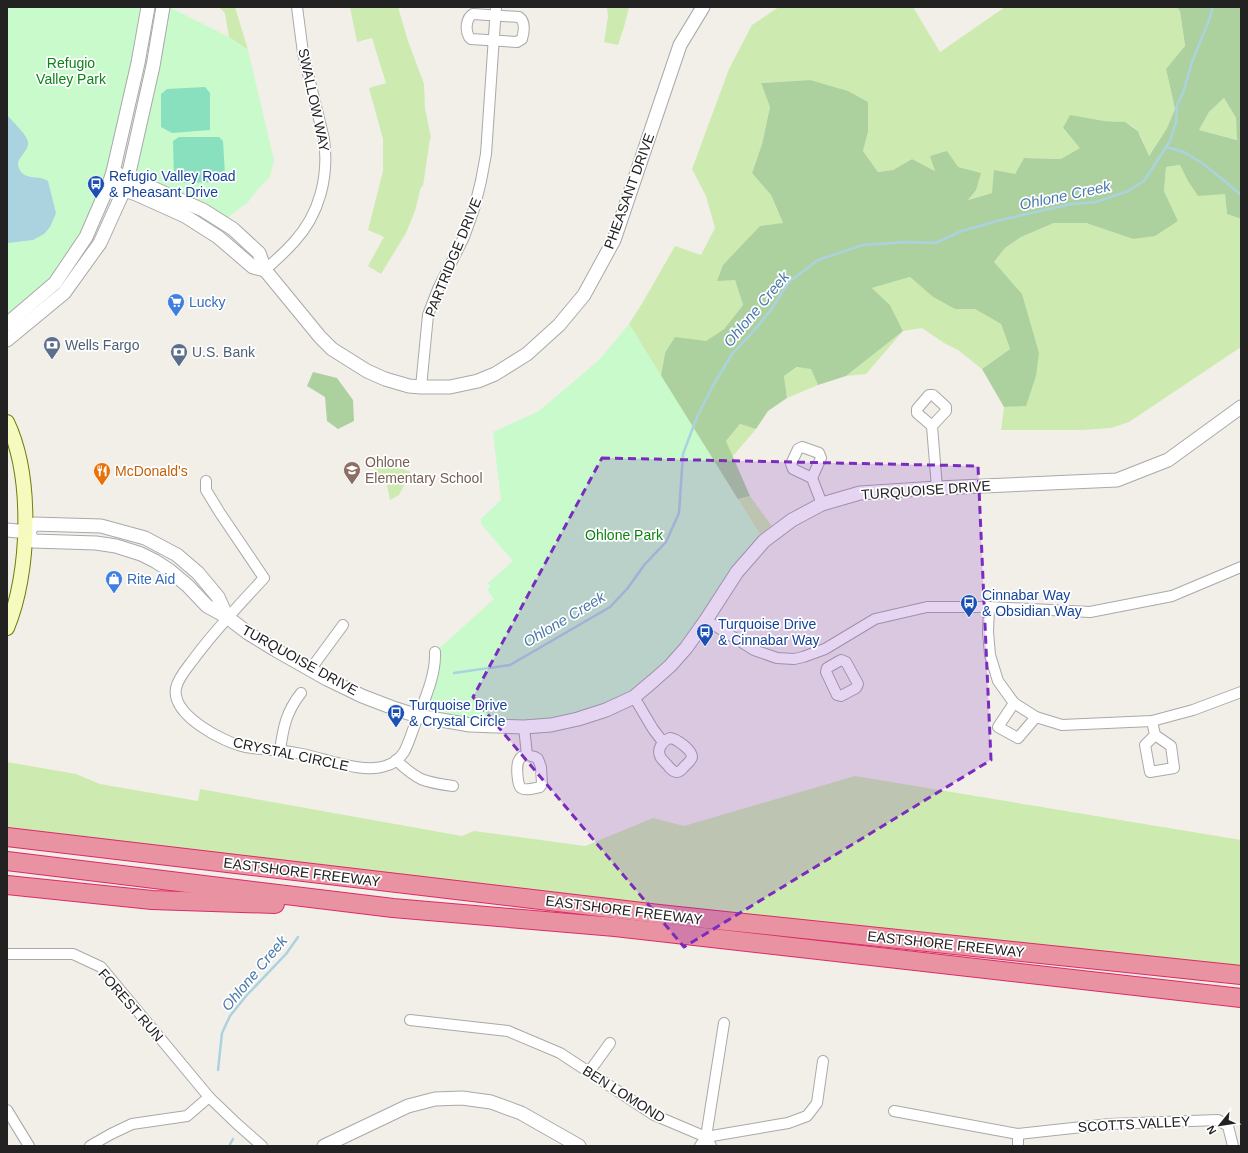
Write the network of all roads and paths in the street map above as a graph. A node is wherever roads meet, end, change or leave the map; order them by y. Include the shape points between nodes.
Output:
1 (148, 7) edge
2 (163, 7) edge
3 (297, 7) edge
4 (703, 7) edge
5 (496, 11) edge
6 (494, 41) junction
7 (128, 177) junction
8 (111, 178) junction
9 (124, 190) junction
10 (265, 270) junction
11 (9, 336) edge
12 (421, 388) junction
13 (1241, 407) edge
14 (7, 416) edge
15 (932, 426) dead end
16 (10, 435) edge
17 (812, 478) dead end
18 (206, 481) dead end
19 (937, 488) junction
20 (822, 504) junction
21 (7, 530) edge
22 (27, 532) junction
23 (1241, 567) edge
24 (989, 607) junction
25 (227, 618) junction
26 (706, 620) junction
27 (343, 625) dead end
28 (7, 628) edge
29 (825, 649) junction
30 (435, 652) dead end
31 (833, 665) dead end
32 (310, 670) junction
33 (1241, 692) edge
34 (301, 693) dead end
35 (634, 697) junction
36 (1014, 703) junction
37 (418, 716) junction
38 (1036, 717) junction
39 (1152, 722) junction
40 (524, 727) junction
41 (1155, 735) dead end
42 (663, 742) dead end
43 (280, 751) junction
44 (527, 755) dead end
45 (396, 760) junction
46 (453, 786) dead end
47 (7, 837) edge
48 (7, 861) edge
49 (7, 885) edge
50 (393, 908) junction
51 (7, 954) edge
52 (1241, 975) edge
53 (1241, 998) edge
54 (410, 1020) dead end
55 (724, 1024) dead end
56 (610, 1043) dead end
57 (823, 1061) dead end
58 (589, 1072) junction
59 (209, 1097) junction
60 (7, 1110) edge
61 (894, 1111) dead end
62 (1018, 1134) junction
63 (709, 1142) edge
64 (28, 1146) edge
65 (90, 1146) edge
66 (262, 1146) edge
67 (324, 1146) edge
68 (342, 1146) edge
69 (561, 1146) edge
70 (579, 1146) edge
71 (700, 1146) edge
72 (1018, 1146) edge
73 (1232, 1146) edge

1 - 8 street via 138,63
2 - 7 street via 153,66
3 - 10 street, SWALLOW WAY via 303,53 326,150 326,171 322,192 308,224 295,241
4 - 12 street, PHEASANT DRIVE via 680,45 614,240 584,295 559,325 527,354 495,374 460,386
5 - 6 street, PARTRIDGE DRIVE
5 - 6 street via 473,14 467,20 469,37
5 - 6 street via 522,18 524,24 520,41
6 - 12 street, PARTRIDGE DRIVE via 486,154 481,181 466,230 428,315
7 - 8 street, PHEASANT DRIVE
7 - 9 street
7 - 10 street, PHEASANT DRIVE via 203,210 233,230 259,253
8 - 9 street, PHEASANT DRIVE
8 - 11 street via 86,237 55,283
9 - 10 street, PHEASANT DRIVE via 185,216 218,237 253,267
9 - 11 street via 100,243 63,295
10 - 12 street, PHEASANT DRIVE via 332,349 366,371 385,379
13 - 19 street, TURQUOISE DRIVE via 1168,460 1117,480
14 - 16 street
15 - 19 street
16 - 22 main road via 19,458 25,493
17 - 20 street
18 - 25 street, CRYSTAL CIRCLE via 206,490 264,578
19 - 20 street, TURQUOISE DRIVE via 860,493
20 - 26 street, TURQUOISE DRIVE via 792,520 764,541 737,572
21 - 22 street, TURQUOISE DRIVE
22 - 25 street, TURQUOISE DRIVE via 33,541 96,543 141,554 169,570 207,606
22 - 25 street, TURQUOISE DRIVE via 34,524 101,526 145,538 177,555 198,573 218,597
22 - 28 main road via 19,589
23 - 24 street via 1172,596 1090,612
24 - 29 street via 927,607 875,619
24 - 36 street via 990,655 998,681
25 - 32 street, TURQUOISE DRIVE
25 - 43 street, CRYSTAL CIRCLE via 207,640 180,679 176,696 189,716 207,730 245,747
26 - 29 street via 754,650 770,656 785,659 803,658
26 - 35 street, TURQUOISE DRIVE via 670,666
27 - 32 street
29 - 31 street
30 - 37 street via 431,681
32 - 37 street, TURQUOISE DRIVE via 362,696
33 - 39 street
34 - 43 street via 286,718
35 - 40 street, TURQUOISE DRIVE via 578,719
35 - 42 street
36 - 38 street
36 - 38 street via 998,727 1018,738
37 - 40 street, TURQUOISE DRIVE via 470,725
37 - 45 street via 405,750
38 - 39 street via 1062,725
39 - 41 street
40 - 44 street
43 - 45 street, CRYSTAL CIRCLE via 361,768 382,767
45 - 46 street via 413,776 430,783
47 - 52 highway, EASTSHORE FREEWAY via 659,914
48 - 50 highway, EASTSHORE FREEWAY
49 - 50 highway via 152,900
50 - 53 highway, EASTSHORE FREEWAY via 615,927
51 - 59 street, FOREST RUN via 73,954 101,967
54 - 58 street, BEN LOMOND via 508,1031 560,1053
55 - 63 street
56 - 58 street
57 - 63 street via 817,1103 807,1116
58 - 63 street, BEN LOMOND via 654,1115
59 - 65 street via 187,1116 132,1124
59 - 66 street, FOREST RUN
60 - 64 street
61 - 62 street, SCOTTS VALLEY
62 - 72 street
62 - 73 street, SCOTTS VALLEY via 1110,1124 1218,1120 1228,1126
63 - 71 street
67 - 70 street via 408,1106 435,1099 462,1098 491,1102 521,1113
68 - 69 street via 411,1113 436,1107 461,1106 489,1110 517,1121

